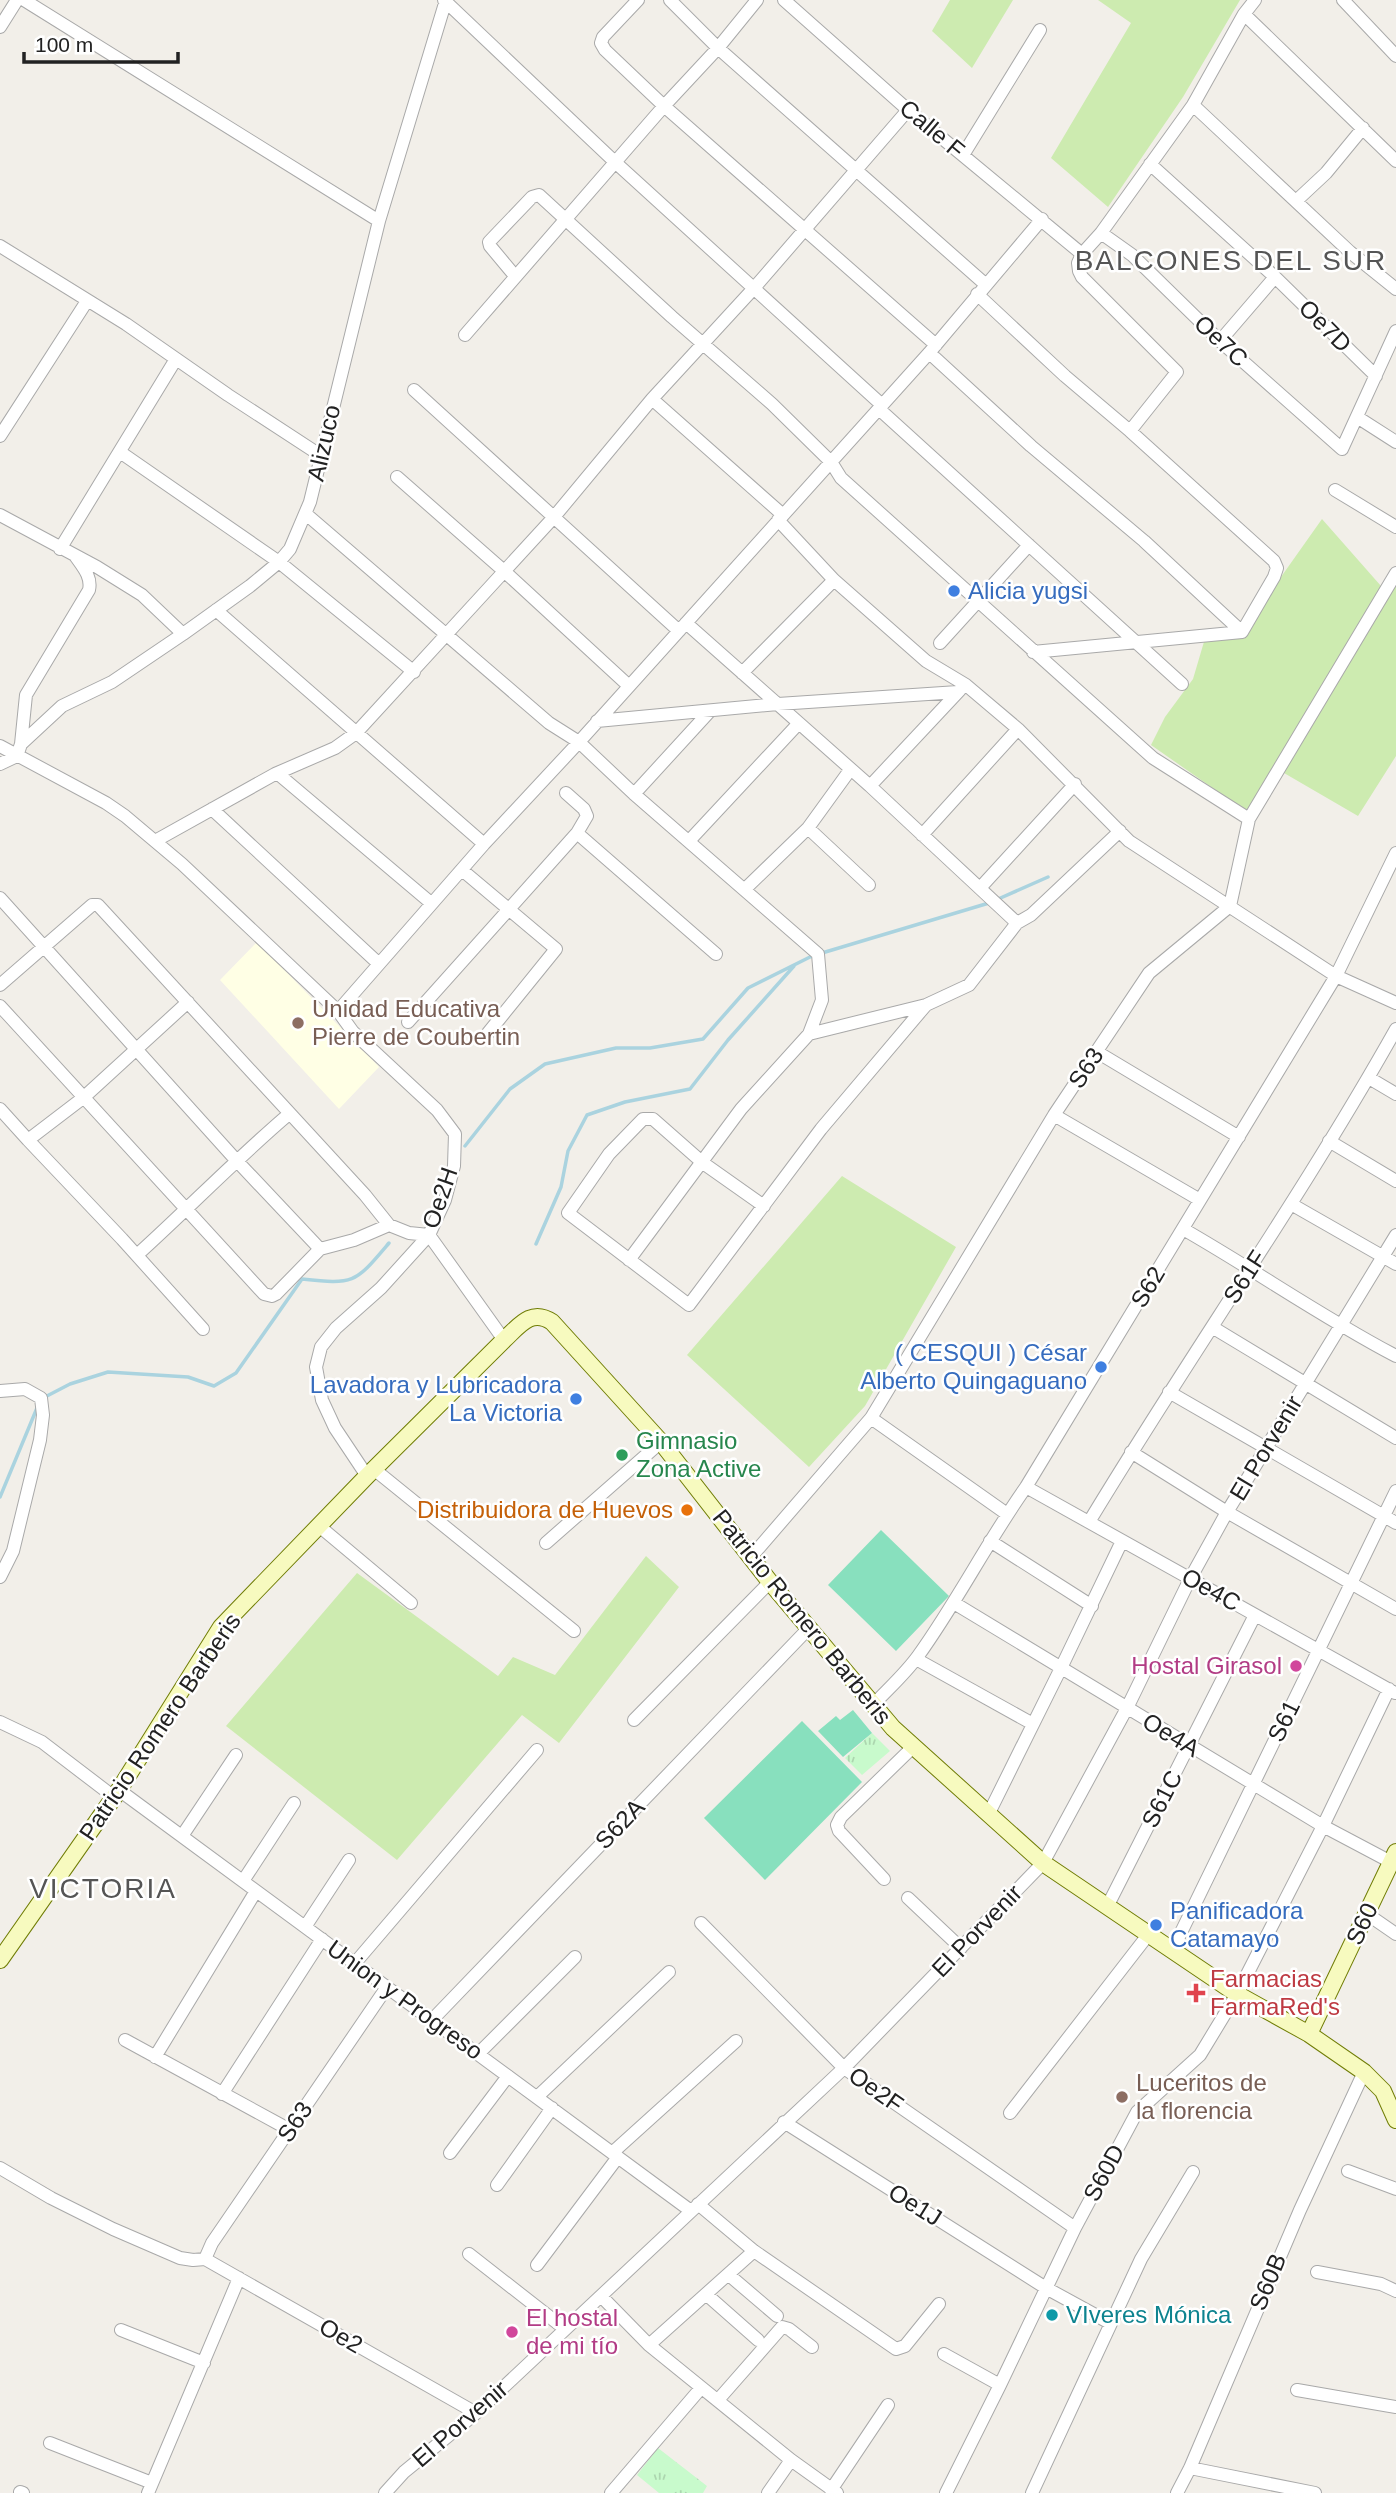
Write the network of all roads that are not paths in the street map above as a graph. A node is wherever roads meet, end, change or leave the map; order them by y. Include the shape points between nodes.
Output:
1 (17, 0) edge
2 (24, 0) edge
3 (445, 0) edge
4 (638, 0) edge
5 (670, 0) edge
6 (757, 0) edge
7 (784, 0) edge
8 (1255, 0) edge
9 (1350, 2) edge
10 (1244, 14) junction
11 (0, 27) edge
12 (1040, 30) dead end
13 (718, 48) junction
14 (1396, 56) edge
15 (1193, 105) junction
16 (664, 106) junction
17 (908, 110) junction
18 (1363, 128) junction
19 (963, 155) junction
20 (1396, 162) edge
21 (615, 163) junction
22 (1150, 164) junction
23 (857, 171) junction
24 (1296, 201) junction
25 (567, 219) junction
26 (1042, 219) junction
27 (379, 221) junction
28 (805, 229) junction
29 (1101, 233) junction
30 (0, 246) edge
31 (1082, 254) junction
32 (514, 276) junction
33 (1275, 277) junction
34 (755, 288) junction
35 (981, 289) junction
36 (1396, 289) edge
37 (87, 301) junction
38 (1396, 331) edge
39 (465, 335) dead end
40 (1220, 341) junction
41 (704, 345) junction
42 (936, 351) junction
43 (176, 359) junction
44 (1391, 359) edge
45 (1376, 376) junction
46 (414, 390) dead end
47 (652, 399) junction
48 (881, 407) junction
49 (1357, 417) junction
50 (1130, 430) junction
51 (0, 436) edge
52 (1396, 442) edge
53 (120, 452) junction
54 (320, 454) junction
55 (831, 462) junction
56 (397, 477) dead end
57 (1335, 490) dead end
58 (306, 514) junction
59 (554, 517) junction
60 (780, 517) junction
61 (2, 521) edge
62 (1396, 527) edge
63 (1029, 545) junction
64 (60, 549) junction
65 (76, 556) junction
66 (279, 562) junction
67 (504, 571) junction
68 (1396, 573) edge
69 (834, 580) junction
70 (978, 601) junction
71 (216, 610) junction
72 (683, 627) junction
73 (1242, 632) junction
74 (183, 634) junction
75 (446, 634) junction
76 (1134, 641) junction
77 (940, 643) dead end
78 (1033, 652) junction
79 (414, 672) junction
80 (742, 673) junction
81 (1182, 684) dead end
82 (629, 686) junction
83 (962, 688) junction
84 (778, 704) junction
85 (710, 711) junction
86 (597, 721) junction
87 (799, 723) junction
88 (1018, 729) junction
89 (356, 733) junction
90 (579, 742) junction
91 (0, 746) edge
92 (19, 750) junction
93 (0, 764) edge
94 (850, 770) junction
95 (277, 773) junction
96 (1075, 785) junction
97 (870, 786) junction
98 (566, 793) dead end
99 (634, 794) junction
100 (212, 809) junction
101 (1249, 819) junction
102 (808, 828) junction
103 (1120, 831) junction
104 (577, 832) junction
105 (922, 835) junction
106 (155, 841) junction
107 (689, 841) junction
108 (484, 844) junction
109 (1396, 853) edge
110 (462, 870) junction
111 (869, 885) dead end
112 (980, 888) junction
113 (745, 889) junction
114 (0, 898) edge
115 (431, 903) junction
116 (1230, 905) junction
117 (509, 908) junction
118 (1017, 923) junction
119 (45, 946) junction
120 (716, 954) dead end
121 (378, 963) junction
122 (1336, 976) junction
123 (0, 985) edge
124 (188, 1002) junction
125 (1396, 1003) edge
126 (926, 1005) junction
127 (0, 1006) edge
128 (338, 1011) junction
129 (408, 1021) dead end
130 (1396, 1029) edge
131 (488, 1033) dead end
132 (809, 1034) junction
133 (136, 1048) junction
134 (1097, 1052) junction
135 (1369, 1078) junction
136 (1396, 1094) edge
137 (83, 1098) junction
138 (0, 1109) edge
139 (289, 1114) junction
140 (1054, 1115) junction
141 (1238, 1137) junction
142 (29, 1140) junction
143 (1329, 1141) junction
144 (236, 1160) junction
145 (703, 1163) junction
146 (1396, 1181) edge
147 (1200, 1200) junction
148 (1291, 1205) junction
149 (764, 1206) junction
150 (187, 1210) junction
151 (389, 1225) junction
152 (1183, 1228) junction
153 (429, 1235) junction
154 (1396, 1235) edge
155 (320, 1249) junction
156 (137, 1255) junction
157 (1382, 1256) junction
158 (629, 1260) junction
159 (1396, 1264) edge
160 (1251, 1268) junction
161 (1212, 1327) junction
162 (1340, 1327) junction
163 (203, 1329) dead end
164 (504, 1340) junction
165 (1396, 1356) edge
166 (1305, 1385) junction
167 (0, 1391) edge
168 (1169, 1392) junction
169 (871, 1418) junction
170 (1396, 1438) edge
171 (661, 1442) junction
172 (1265, 1448) junction
173 (1131, 1452) junction
174 (371, 1473) junction
175 (1026, 1487) junction
176 (1396, 1491) edge
177 (1227, 1512) junction
178 (1007, 1514) junction
179 (1384, 1516) junction
180 (1089, 1522) junction
181 (1396, 1523) edge
182 (319, 1526) junction
183 (990, 1541) junction
184 (1122, 1541) junction
185 (546, 1543) dead end
186 (751, 1557) junction
187 (0, 1577) edge
188 (1190, 1579) junction
189 (770, 1582) junction
190 (1351, 1584) junction
191 (411, 1602) dead end
192 (954, 1603) junction
193 (1092, 1606) junction
194 (1396, 1609) edge
195 (1255, 1615) junction
196 (808, 1629) junction
197 (574, 1631) dead end
198 (1318, 1650) junction
199 (916, 1659) junction
200 (1061, 1668) junction
201 (1392, 1691) edge
202 (874, 1704) junction
203 (1127, 1708) junction
204 (634, 1720) dead end
205 (0, 1722) edge
206 (1033, 1724) junction
207 (1189, 1745) junction
208 (913, 1747) junction
209 (537, 1750) dead end
210 (236, 1755) dead end
211 (1253, 1784) junction
212 (117, 1793) junction
213 (294, 1803) dead end
214 (988, 1815) junction
215 (1324, 1826) junction
216 (182, 1836) junction
217 (1393, 1857) edge
218 (349, 1860) dead end
219 (1043, 1863) junction
220 (884, 1879) dead end
221 (243, 1881) junction
222 (1389, 1881) edge
223 (256, 1891) junction
224 (908, 1898) dead end
225 (1107, 1908) junction
226 (1367, 1913) junction
227 (701, 1923) dead end
228 (305, 1927) junction
229 (1396, 1934) edge
230 (1148, 1935) junction
231 (322, 1939) junction
232 (961, 1948) junction
233 (1172, 1951) junction
234 (575, 1957) dead end
235 (0, 1960) edge
236 (355, 1963) junction
237 (669, 1972) dead end
238 (387, 1987) junction
239 (1237, 1994) junction
240 (432, 2020) junction
241 (1309, 2034) junction
242 (125, 2040) dead end
243 (736, 2041) dead end
244 (478, 2054) junction
245 (155, 2057) junction
246 (844, 2068) junction
247 (1364, 2072) junction
248 (508, 2076) junction
249 (222, 2094) junction
250 (537, 2097) junction
251 (552, 2108) junction
252 (1010, 2113) dead end
253 (1396, 2120) edge
254 (784, 2122) junction
255 (290, 2130) junction
256 (450, 2153) dead end
257 (615, 2155) junction
258 (0, 2168) edge
259 (1349, 2171) dead end
260 (1193, 2172) dead end
261 (497, 2185) dead end
262 (1396, 2189) edge
263 (695, 2208) junction
264 (1075, 2228) junction
265 (754, 2251) junction
266 (469, 2254) dead end
267 (205, 2259) junction
268 (537, 2265) dead end
269 (1317, 2272) dead end
270 (729, 2274) junction
271 (239, 2278) junction
272 (1046, 2288) junction
273 (1396, 2291) edge
274 (707, 2295) junction
275 (601, 2297) junction
276 (939, 2304) dead end
277 (777, 2316) dead end
278 (1110, 2323) junction
279 (565, 2329) junction
280 (121, 2330) dead end
281 (758, 2340) dead end
282 (649, 2345) junction
283 (812, 2347) dead end
284 (944, 2354) dead end
285 (204, 2363) junction
286 (1000, 2385) junction
287 (701, 2388) junction
288 (1297, 2390) dead end
289 (718, 2400) junction
290 (888, 2405) dead end
291 (1396, 2407) edge
292 (476, 2413) junction
293 (50, 2443) dead end
294 (791, 2460) junction
295 (1190, 2468) junction
296 (150, 2488) edge
297 (834, 2492) edge
298 (385, 2493) edge
299 (611, 2493) edge
300 (768, 2493) edge
301 (946, 2493) edge
302 (1032, 2493) edge
303 (1177, 2493) edge
304 (1315, 2493) edge

1 - 11 street
2 - 27 street
3 - 21 street
3 - 27 street, Alizuco
4 - 16 street via 601,43
5 - 13 street
6 - 13 street
7 - 17 street, Calle F
8 - 10 street
9 - 14 street
10 - 15 street
10 - 18 street
12 - 19 street
13 - 16 street
13 - 23 street
15 - 22 street
15 - 24 street
16 - 21 street
16 - 28 street
17 - 19 street, Calle F
17 - 23 street
18 - 20 street
18 - 24 street
19 - 26 street, Calle F
21 - 25 street
21 - 34 street
22 - 29 street
22 - 33 street, Oe7D
23 - 28 street
23 - 35 street
24 - 36 street
25 - 32 street
25 - 32 street via 535,195 491,239 490,246
25 - 41 street
26 - 31 street, Calle F
26 - 35 street
27 - 54 street, Alizuco
28 - 34 street
28 - 42 street
29 - 31 street
29 - 40 street, Oe7C via 1132,255
30 - 37 street
31 - 50 street via 1082,277 1177,372
32 - 39 street
33 - 40 street
33 - 45 street, Oe7D
34 - 41 street
34 - 48 street
35 - 42 street
35 - 50 street via 1065,376
37 - 43 street
37 - 51 street
38 - 44 street
40 - 49 street, Oe7C via 1342,449
41 - 47 street
41 - 55 street
42 - 48 street
42 - 73 street via 1031,446
43 - 53 street
43 - 54 street
44 - 45 street
45 - 49 street
46 - 59 street
47 - 59 street
47 - 60 street
48 - 55 street
48 - 63 street
49 - 52 street
50 - 73 street via 1277,568
53 - 64 street
53 - 66 street
54 - 58 street, Alizuco
55 - 60 street
55 - 70 street via 841,478
56 - 67 street
57 - 62 street
58 - 66 street, Alizuco
58 - 75 street
59 - 67 street
59 - 72 street
60 - 69 street
60 - 72 street
61 - 64 street
63 - 70 street
63 - 76 street
64 - 65 street
65 - 74 street via 142,595
65 - 92 street via 89,590 26,695
66 - 71 street, Alizuco
66 - 79 street
67 - 75 street
67 - 82 street
68 - 101 street
69 - 80 street
69 - 83 street
70 - 77 street
70 - 78 street
71 - 74 street, Alizuco
71 - 89 street
72 - 80 street
72 - 82 street
73 - 76 street
74 - 92 street, Alizuco via 112,682 62,706
75 - 79 street
75 - 90 street via 549,723
76 - 78 street
76 - 81 street
78 - 101 street via 1153,758
79 - 89 street
80 - 84 street
82 - 86 street
83 - 84 street
83 - 88 street
83 - 97 street
84 - 85 street
84 - 87 street
85 - 86 street
85 - 99 street
86 - 90 street
87 - 94 street
87 - 107 street
88 - 96 street
88 - 105 street
89 - 95 street via 335,748
89 - 108 street
90 - 99 street
90 - 108 street
91 - 92 street, Oe2H
92 - 93 street, Alizuco
92 - 106 street, Oe2H via 106,803
94 - 97 street
94 - 102 street
95 - 100 street
95 - 115 street
96 - 103 street
96 - 112 street
97 - 105 street
98 - 104 street via 587,816
99 - 107 street
100 - 106 street
100 - 121 street
101 - 116 street
102 - 111 street
102 - 113 street
103 - 116 street
103 - 118 street
104 - 117 street
104 - 120 street
105 - 112 street
106 - 128 street, Oe2H
107 - 113 street
108 - 110 street
109 - 122 street, S62
110 - 115 street
110 - 117 street
112 - 118 street
113 - 132 street via 818,954 822,1000
114 - 119 street
115 - 121 street
116 - 122 street
116 - 134 street, S63 via 1149,973
117 - 129 street
117 - 131 street via 556,949
118 - 126 street via 969,985
119 - 123 street
119 - 124 street via 98,905
119 - 133 street
121 - 128 street
122 - 125 street
122 - 141 street, S62
124 - 133 street
124 - 139 street
126 - 132 street
126 - 149 street via 821,1129
127 - 137 street
128 - 153 street, Oe2H via 455,1134 454,1166
130 - 135 street, S61F
132 - 145 street via 741,1109
133 - 137 street
133 - 144 street
134 - 140 street, S63
134 - 141 street
135 - 136 street
135 - 143 street, S61F
137 - 142 street
137 - 150 street
138 - 142 street
139 - 144 street
139 - 151 street
140 - 147 street
140 - 169 street, S63
141 - 147 street, S62
142 - 156 street
143 - 146 street
143 - 148 street, S61F
144 - 150 street
144 - 155 street
145 - 149 street
145 - 158 street
145 - 158 street via 653,1119 643,1119 609,1154 568,1213
147 - 152 street, S62
148 - 157 street
148 - 160 street, S61F
149 - 158 street via 688,1305
150 - 155 street via 268,1296 276,1294
150 - 156 street
151 - 153 street
151 - 155 street
152 - 160 street
152 - 175 street, S62
153 - 164 street
153 - 174 street, Oe2H via 382,1288 336,1328 321,1347 316,1367 322,1400 335,1428
154 - 157 street, El Porvenir
156 - 163 street
157 - 159 street
157 - 162 street, El Porvenir
160 - 161 street, S61F
160 - 162 street
161 - 166 street
161 - 168 street, S61F
162 - 165 street
162 - 166 street, El Porvenir
164 - 171 street, Patricio Romero Barberis via 527,1318 547,1319
164 - 174 street, Patricio Romero Barberis
166 - 170 street
166 - 172 street, El Porvenir
167 - 187 street via 25,1389 41,1398 43,1415 13,1551
168 - 172 street
168 - 173 street, S61F
169 - 178 street
169 - 186 street, S63
171 - 185 street
171 - 186 street, Patricio Romero Barberis
172 - 177 street, El Porvenir
172 - 179 street
173 - 177 street
173 - 180 street, S61F
174 - 182 street, Patricio Romero Barberis
174 - 197 street, Oe2H
175 - 178 street, S62
175 - 180 street, Oe4C
176 - 179 street, S61
177 - 188 street, El Porvenir
177 - 190 street
178 - 183 street, S62
179 - 181 street
179 - 190 street, S61
180 - 184 street, Oe4C
182 - 191 street
182 - 212 street, Patricio Romero Barberis via 221,1627
183 - 192 street, S62
183 - 193 street
184 - 188 street, Oe4C
184 - 193 street
186 - 189 street, Patricio Romero Barberis
188 - 195 street, Oe4C
188 - 203 street, El Porvenir
189 - 196 street, Patricio Romero Barberis
189 - 204 street
190 - 194 street
190 - 198 street, S61
192 - 199 street, S62
192 - 200 street, Oe4A
193 - 200 street
195 - 198 street, Oe4C
195 - 207 street, S61C
196 - 202 street, Patricio Romero Barberis
196 - 240 street, S62A
198 - 201 street, Oe4C
198 - 211 street, S61
199 - 202 street, S62
199 - 206 street
200 - 203 street, Oe4A
200 - 206 street
201 - 215 street, S60D
202 - 208 street, Patricio Romero Barberis
203 - 207 street, Oe4A
203 - 219 street, El Porvenir
205 - 212 street, Union y Progreso via 42,1742
206 - 214 street
207 - 211 street, Oe4A
207 - 225 street, S61C
208 - 214 street, Patricio Romero Barberis
208 - 220 street via 836,1825
209 - 236 street
210 - 216 street
211 - 215 street, Oe4A
211 - 233 street, S61
212 - 216 street, Union y Progreso
212 - 235 street, Patricio Romero Barberis
213 - 221 street
214 - 219 street, Patricio Romero Barberis
215 - 217 street, Oe4A
215 - 239 street, S60D
216 - 221 street, Union y Progreso
217 - 222 street, S60
218 - 228 street
219 - 225 street, Patricio Romero Barberis
219 - 232 street, El Porvenir
221 - 223 street, Union y Progreso
222 - 226 street, S60
223 - 228 street, Union y Progreso
223 - 245 street
224 - 232 street
225 - 230 street, Patricio Romero Barberis
226 - 229 street
226 - 241 street, S60
227 - 246 street, Oe2F
228 - 231 street, Union y Progreso
230 - 233 street, Patricio Romero Barberis
230 - 252 street
231 - 236 street, Union y Progreso
231 - 249 street
232 - 246 street, El Porvenir
233 - 239 street, Patricio Romero Barberis
234 - 244 street
236 - 238 street, Union y Progreso
237 - 250 street
238 - 240 street, Union y Progreso
238 - 255 street, S63
239 - 241 street, Patricio Romero Barberis
239 - 264 street, S60D via 1200,2055 1137,2112
240 - 244 street, Union y Progreso
241 - 247 street, Patricio Romero Barberis
242 - 245 street
243 - 257 street
244 - 248 street, Union y Progreso
245 - 249 street
246 - 254 street, El Porvenir
246 - 264 street, Oe2F
247 - 253 street, Patricio Romero Barberis via 1383,2091
247 - 295 street, S60B
248 - 250 street, Union y Progreso
248 - 256 street
249 - 255 street
250 - 251 street, Union y Progreso
251 - 257 street, Union y Progreso
251 - 261 street
254 - 263 street, El Porvenir
254 - 272 street, Oe1J
255 - 267 street, S63
257 - 263 street, Union y Progreso
257 - 268 street
258 - 267 street via 113,2229 180,2258
259 - 262 street
260 - 278 street via 1141,2259
263 - 265 street, Union y Progreso
263 - 275 street, El Porvenir
264 - 272 street, S60D
265 - 270 street
265 - 276 street, Union y Progreso via 896,2349 905,2346
266 - 279 street
267 - 271 street, Oe2
269 - 273 street
270 - 274 street
270 - 277 street
271 - 285 street
271 - 292 street, Oe2
272 - 278 street, Oe1J
272 - 286 street, S60D
274 - 281 street
274 - 282 street
275 - 279 street, El Porvenir
275 - 282 street
278 - 302 street
279 - 292 street, El Porvenir
280 - 285 street
282 - 287 street
283 - 289 street via 782,2327
284 - 286 street
285 - 296 street
286 - 301 street, S60D
287 - 289 street
287 - 299 street
288 - 291 street
289 - 294 street
290 - 297 street
292 - 298 street, El Porvenir
293 - 296 street
294 - 297 street
294 - 300 street
295 - 303 street, S60B
295 - 304 street

